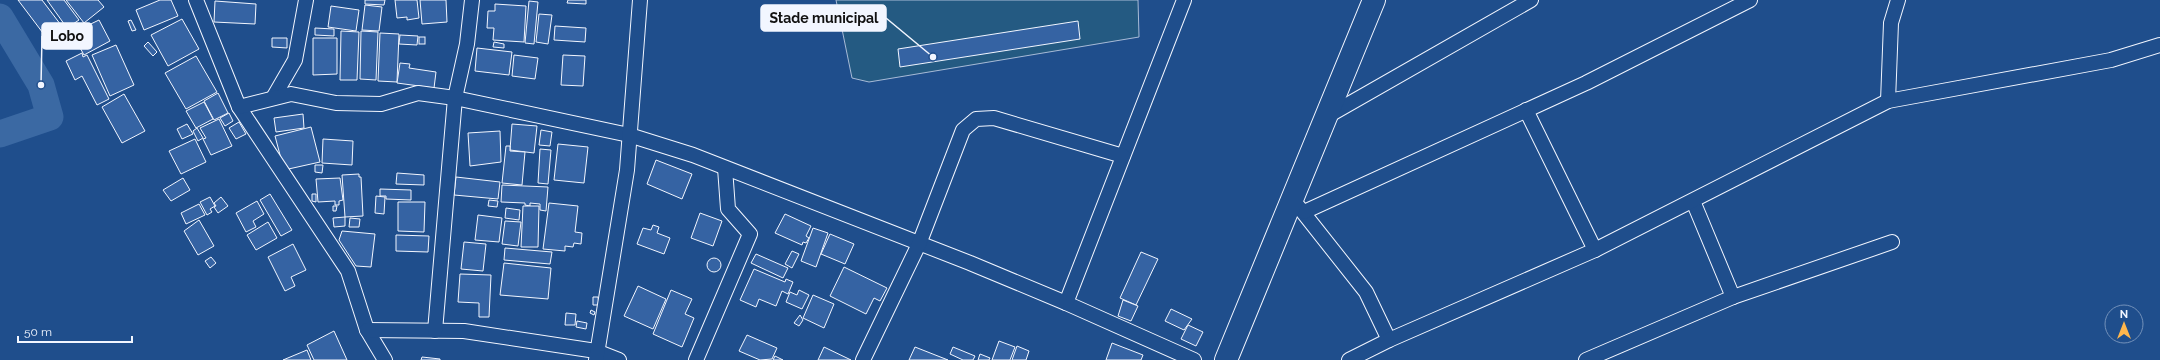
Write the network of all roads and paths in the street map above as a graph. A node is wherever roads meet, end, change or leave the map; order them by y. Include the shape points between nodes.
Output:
1 (196, 0) edge
2 (306, 0) edge
3 (472, 0) edge
4 (640, 0) edge
5 (1184, 0) edge
6 (1374, 0) edge
7 (1531, 0) edge
8 (1750, 0) edge
9 (1898, 0) edge
10 (2160, 45) edge
11 (273, 98) junction
12 (455, 98) junction
13 (1888, 101) junction
14 (239, 107) junction
15 (1526, 110) junction
16 (1326, 117) junction
17 (629, 135) junction
18 (1123, 156) junction
19 (725, 168) junction
20 (1693, 201) junction
21 (1298, 206) junction
22 (1892, 242) dead end
23 (919, 244) junction
24 (1595, 250) junction
25 (1733, 297) junction
26 (1066, 303) junction
27 (367, 330) junction
28 (435, 331) junction
29 (1389, 340) junction
30 (596, 355) edge
31 (385, 360) edge
32 (619, 360) edge
33 (696, 360) edge
34 (863, 360) edge
35 (1194, 360) edge
36 (1226, 360) edge
37 (1349, 360) edge
38 (1586, 360) edge

1 - 14 street
2 - 11 street via 295,60
3 - 12 street via 467,44
4 - 17 street
5 - 18 street
6 - 16 highway
7 - 16 street
8 - 15 street via 1586,83
9 - 13 street via 1891,23
10 - 13 street via 2111,60
11 - 12 street via 291,94 336,103 381,104 418,94
11 - 14 street
12 - 17 street
12 - 28 street
13 - 20 street
14 - 27 street via 348,271
15 - 21 street
15 - 24 street
16 - 21 highway
17 - 19 street
17 - 30 street via 627,170
18 - 23 street via 994,118 976,119 963,130
18 - 26 street
19 - 23 street
19 - 33 street via 728,209 750,234
20 - 24 street
20 - 25 street
21 - 29 street via 1366,292
21 - 36 highway
22 - 25 street
23 - 26 street
23 - 34 street
24 - 29 street
25 - 38 street
26 - 35 street
27 - 28 street
27 - 31 street
28 - 30 street via 464,331
29 - 37 street
30 - 32 street

